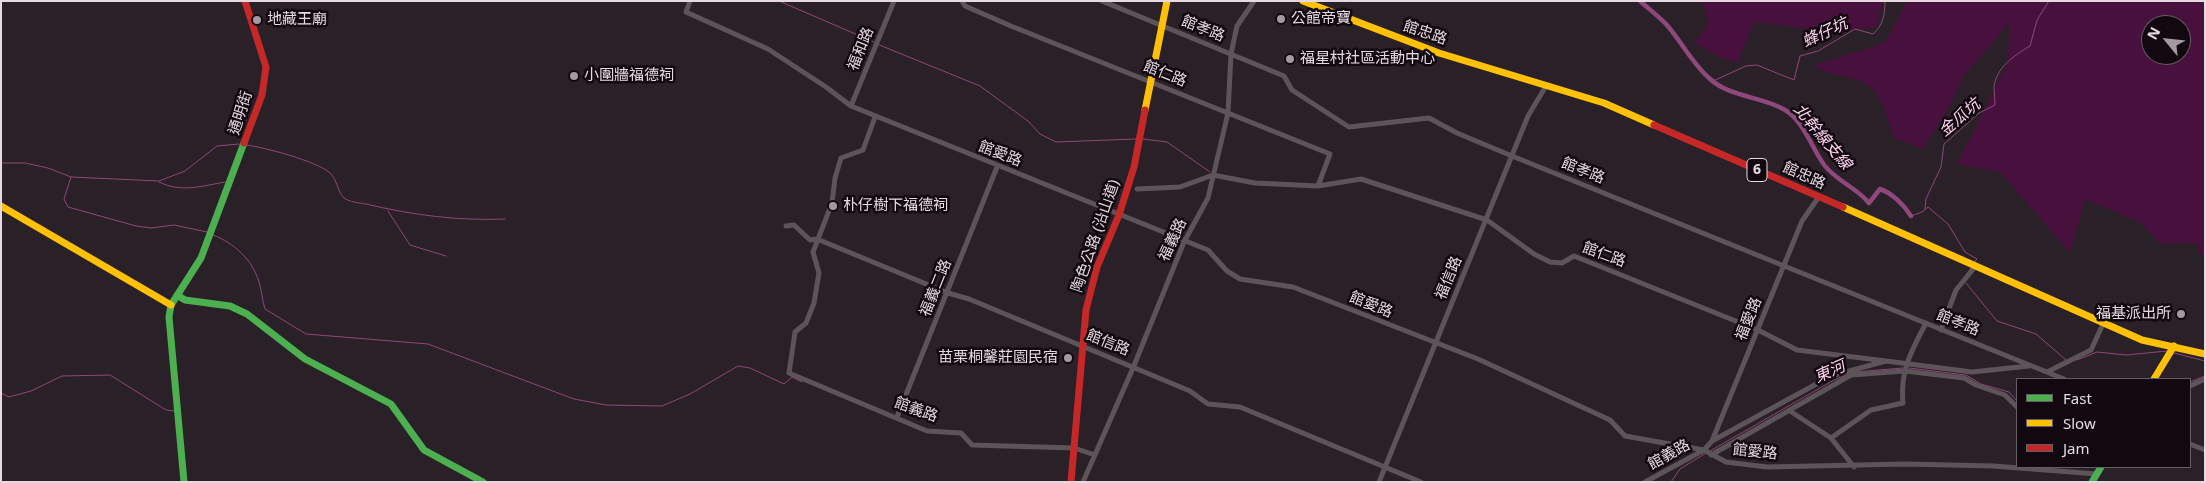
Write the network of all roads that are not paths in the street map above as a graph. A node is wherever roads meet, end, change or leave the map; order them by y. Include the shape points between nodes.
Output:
1 (245, 1) edge
2 (690, 1) edge
3 (894, 1) edge
4 (962, 1) edge
5 (1102, 1) edge
6 (1168, 1) edge
7 (1254, 1) edge
8 (1303, 1) edge
9 (1163, 25) junction
10 (1231, 54) junction
11 (1151, 82) junction
12 (1546, 86) junction
13 (851, 106) junction
14 (1228, 113) junction
15 (875, 117) junction
16 (1512, 156) junction
17 (997, 166) junction
18 (1213, 174) junction
19 (1318, 186) junction
20 (1137, 189) dead end
21 (1818, 198) junction
22 (1, 206) edge
23 (1118, 215) junction
24 (1487, 220) junction
25 (786, 226) dead end
26 (817, 240) junction
27 (1184, 242) junction
28 (1783, 266) junction
29 (1975, 267) junction
30 (948, 293) junction
31 (178, 296) junction
32 (171, 305) junction
33 (1926, 323) junction
34 (2103, 324) junction
35 (1758, 330) junction
36 (1941, 330) junction
37 (1434, 343) junction
38 (1082, 346) junction
39 (2174, 346) junction
40 (2205, 354) edge
41 (1886, 361) junction
42 (1905, 364) junction
43 (2029, 366) junction
44 (1133, 368) junction
45 (1905, 371) junction
46 (2047, 372) junction
47 (2062, 378) edge
48 (2155, 378) edge
49 (2205, 379) edge
50 (2191, 386) edge
51 (2016, 406) edge
52 (1790, 410) junction
53 (897, 418) junction
54 (1831, 438) junction
55 (1712, 441) junction
56 (2191, 444) edge
57 (1074, 448) junction
58 (1704, 450) junction
59 (2205, 450) edge
60 (1095, 455) junction
61 (1711, 455) junction
62 (1384, 467) junction
63 (1854, 467) junction
64 (2016, 468) edge
65 (2019, 468) edge
66 (2100, 468) edge
67 (2097, 474) junction
68 (184, 482) edge
69 (482, 482) edge
70 (1071, 482) edge
71 (1083, 482) edge
72 (1379, 482) edge
73 (1421, 482) edge
74 (1646, 482) edge
75 (2092, 482) edge

1 - 31 main road, 通明街 via 266,67 262,95 201,258
2 - 13 street, 館愛路 via 686,12 768,48
3 - 13 street, 福和路
4 - 11 street, 館仁路 via 965,6
5 - 9 street, 館孝路
6 - 9 main road, 陶色公路 (沿山道)
7 - 10 street, 福義路 via 1238,26
8 - 12 main road, 館忠路 / 6 via 1422,48
9 - 10 street, 館孝路
9 - 11 main road, 陶色公路 (沿山道)
10 - 14 street, 福義路
10 - 16 street, 館孝路 via 1284,76 1292,90 1348,127 1429,118
11 - 14 street, 館仁路
11 - 23 main road, 陶色公路 (沿山道) via 1134,167
12 - 16 street, 福信路 via 1528,116
12 - 21 main road, 館忠路 / 6 via 1604,103
13 - 15 street, 館愛路
14 - 18 street, 福義路
14 - 19 street, 館仁路 via 1330,154
15 - 17 street, 館愛路
15 - 26 street via 863,150 841,158 832,203
16 - 24 street, 福信路
16 - 28 street, 館孝路
17 - 23 street, 館愛路
17 - 30 street, 福義二路
18 - 19 street, 館仁路 via 1255,183
18 - 20 street via 1180,188
18 - 27 street, 福義路 via 1208,198
19 - 24 street, 館仁路 via 1361,179
21 - 28 street, 福愛路 via 1802,221
21 - 29 main road, 館忠路 / 6
22 - 32 main road
23 - 27 street, 館愛路
23 - 38 main road, 陶色公路 (沿山道) via 1089,295
24 - 35 street, 館仁路 via 1550,262 1562,263 1574,256
24 - 37 street, 福信路
25 - 26 street, 館信路 via 794,225 810,240
26 - 30 street, 館信路
26 - 53 street, 館義路 via 813,252 819,273 814,300 806,323 796,332 789,373
27 - 37 street, 館愛路 via 1208,250 1227,271 1240,278 1293,287
27 - 44 street, 福義路
28 - 33 street, 館孝路
28 - 35 street, 福愛路
29 - 34 main road, 館忠路 / 6
29 - 36 street via 1956,290
30 - 38 street, 館信路
30 - 53 street, 福義二路
31 - 32 main road, 通明街
31 - 69 main road via 185,300 230,306 246,314 305,359 391,404 424,450
32 - 68 main road via 170,341
33 - 36 street, 館孝路
33 - 42 street
34 - 39 main road, 館忠路 / 6 via 2142,340
34 - 46 street via 2091,350
35 - 41 street, 館仁路 via 1797,350
35 - 55 street, 福愛路
36 - 43 street, 館孝路
37 - 58 street, 館愛路 via 1610,420 1625,436
37 - 62 street, 福信路
38 - 44 street, 館信路
38 - 57 main road, 陶色公路 (沿山道)
39 - 40 main road, 館忠路 / 6
39 - 48 main road
41 - 42 street, 館仁路
41 - 55 street via 1831,376
42 - 43 street, 館仁路 via 1972,372
42 - 45 street
43 - 46 street, 館孝路
44 - 60 street, 福義路
44 - 62 street, 館信路 via 1190,391 1208,404 1240,407
45 - 51 street via 1964,378 2005,395
45 - 52 street via 1851,375
45 - 54 street via 1901,384 1903,403 1871,410
46 - 47 street, 館孝路
49 - 50 street
52 - 54 street
52 - 61 street
53 - 57 street, 館義路 via 927,431 961,433 972,444
54 - 63 street
55 - 58 street, 福愛路
56 - 59 street
57 - 60 street, 館義路
57 - 70 main road, 陶色公路 (沿山道)
58 - 61 street, 館愛路
58 - 74 street, 館義路
60 - 71 street, 福義路
61 - 63 street, 館愛路 via 1726,462 1767,467
62 - 72 street, 福信路
62 - 73 street, 館信路
63 - 64 street, 館愛路 via 1905,464
65 - 67 street, 館愛路
66 - 67 main road
67 - 75 main road

